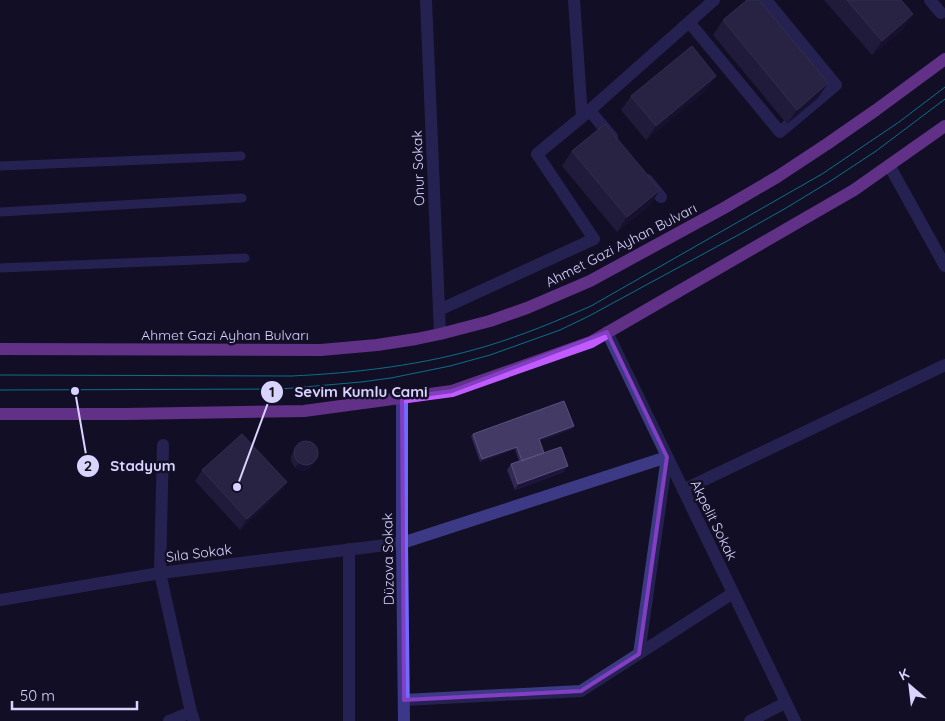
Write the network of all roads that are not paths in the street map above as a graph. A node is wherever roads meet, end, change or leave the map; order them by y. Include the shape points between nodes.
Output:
1 (426, 0) edge
2 (574, 0) edge
3 (714, 0) edge
4 (766, 0) edge
5 (930, 0) edge
6 (941, 13) dead end
7 (689, 22) junction
8 (945, 59) edge
9 (586, 113) junction
10 (945, 126) edge
11 (619, 146) edge
12 (242, 156) dead end
13 (889, 165) junction
14 (0, 166) edge
15 (637, 168) edge
16 (661, 197) dead end
17 (242, 198) dead end
18 (0, 212) edge
19 (245, 258) dead end
20 (945, 266) edge
21 (0, 268) edge
22 (439, 310) junction
23 (607, 332) junction
24 (440, 334) junction
25 (0, 349) edge
26 (945, 365) edge
27 (402, 398) junction
28 (0, 414) edge
29 (163, 445) dead end
30 (667, 457) junction
31 (683, 490) junction
32 (402, 542) junction
33 (349, 549) junction
34 (160, 573) junction
35 (733, 593) junction
36 (0, 600) edge
37 (639, 654) junction
38 (404, 700) junction
39 (786, 703) junction
40 (193, 716) edge
41 (169, 721) edge
42 (349, 721) edge
43 (404, 721) edge
44 (750, 721) edge
45 (795, 721) edge

1 - 22 street, Onur Sokak
2 - 9 street
3 - 7 street
4 - 7 street via 836,85 780,132
5 - 6 street
7 - 9 street
8 - 24 main road, Ahmet Gazi Ayhan Bulvarı via 827,144 671,238 563,294 490,321
9 - 11 street
9 - 22 street via 537,154 594,239
10 - 13 main road
12 - 14 lane
13 - 20 street
13 - 23 main road via 854,190
15 - 16 street
17 - 18 lane
19 - 21 lane
22 - 24 street, Onur Sokak
23 - 27 main road via 591,342 452,391
23 - 30 street, Akpelit Sokak
24 - 25 main road, Ahmet Gazi Ayhan Bulvarı via 321,350
26 - 31 street
27 - 28 main road via 304,411
27 - 32 street, Düzova Sokak
29 - 34 street
30 - 31 street, Akpelit Sokak
30 - 32 street, Sıla Sokak
30 - 37 street
31 - 35 street, Akpelit Sokak
32 - 33 street, Sıla Sokak
32 - 38 street, Düzova Sokak
33 - 34 street, Sıla Sokak
33 - 42 street
34 - 36 street, Sıla Sokak
34 - 40 street
35 - 37 street
35 - 39 street, Akpelit Sokak
37 - 38 street via 581,691
38 - 43 street, Düzova Sokak
39 - 44 street
39 - 45 street, Akpelit Sokak
40 - 41 street

